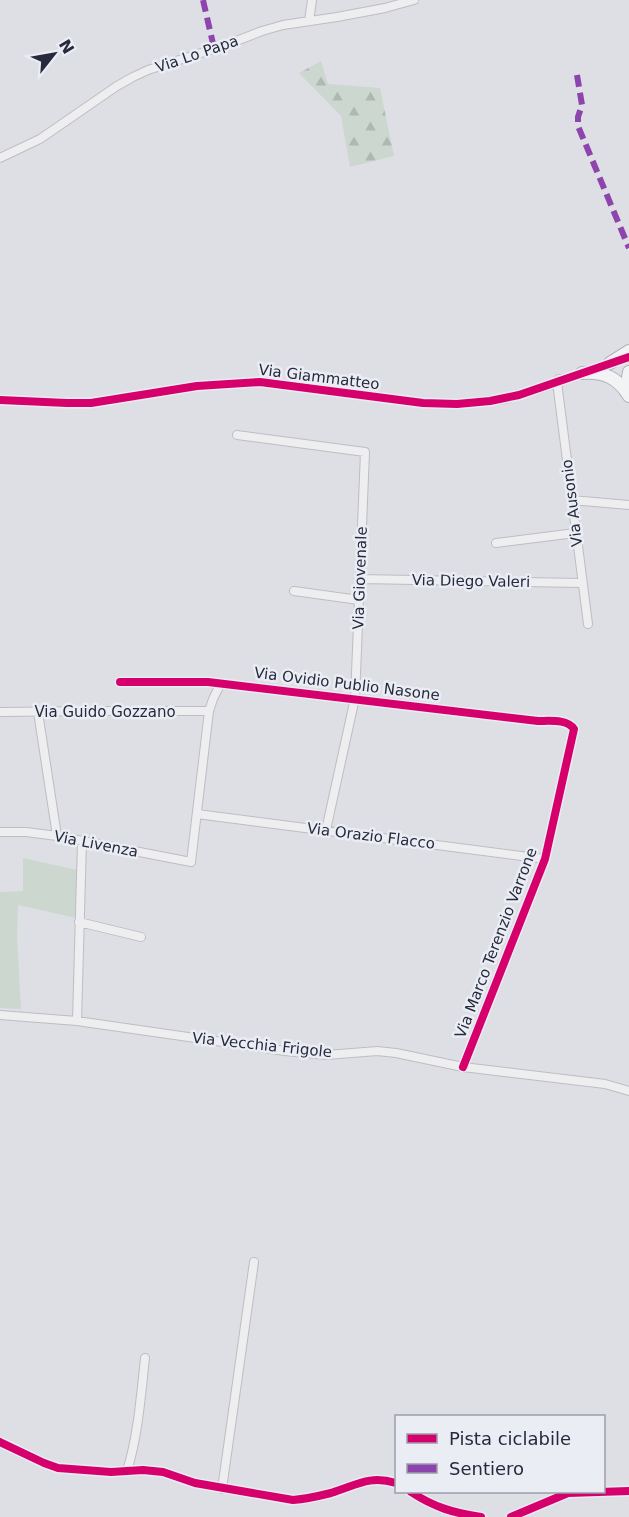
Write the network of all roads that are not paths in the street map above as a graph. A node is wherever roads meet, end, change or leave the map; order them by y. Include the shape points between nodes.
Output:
1 (312, 0) edge
2 (414, 0) edge
3 (309, 21) junction
4 (0, 158) edge
5 (629, 344) edge
6 (629, 351) edge
7 (629, 357) edge
8 (610, 363) junction
9 (629, 372) edge
10 (582, 373) junction
11 (557, 382) junction
12 (629, 391) edge
13 (629, 396) edge
14 (0, 400) edge
15 (237, 435) dead end
16 (571, 500) junction
17 (629, 505) edge
18 (576, 533) junction
19 (496, 543) dead end
20 (360, 579) junction
21 (582, 583) junction
22 (294, 591) dead end
23 (359, 600) junction
24 (588, 624) dead end
25 (120, 682) dead end
26 (221, 683) junction
27 (355, 698) junction
28 (209, 711) junction
29 (0, 712) edge
30 (38, 712) junction
31 (571, 724) joint
32 (197, 814) junction
33 (326, 830) junction
34 (0, 832) edge
35 (57, 836) junction
36 (82, 841) junction
37 (545, 859) junction
38 (79, 922) junction
39 (141, 937) dead end
40 (0, 1015) edge
41 (76, 1022) junction
42 (463, 1066) junction
43 (629, 1091) edge
44 (254, 1262) dead end
45 (145, 1359) dead end
46 (0, 1442) edge
47 (127, 1471) junction
48 (395, 1483) edge
49 (222, 1489) junction
50 (629, 1491) edge
51 (605, 1492) edge
52 (414, 1493) edge
53 (568, 1493) edge
54 (481, 1517) edge
55 (511, 1517) edge

1 - 3 street
2 - 3 street, Via Lo Papa
3 - 4 street, Via Lo Papa via 262,31 133,76 40,139
5 - 11 street via 560,376
6 - 8 highway
7 - 8 street, Via Giammatteo
8 - 10 street, Via Giammatteo
9 - 12 highway
10 - 11 street, Via Giammatteo
10 - 13 highway via 604,374
11 - 14 street, Via Giammatteo via 505,399 457,404 260,382 197,386 91,403
11 - 16 street, Via Ausonio
15 - 20 street, Via Giovenale via 365,452
16 - 17 street
16 - 18 street, Via Ausonio
18 - 19 street
18 - 21 street, Via Ausonio
20 - 21 street, Via Diego Valeri
20 - 23 street, Via Giovenale
21 - 24 street, Via Ausonio
22 - 23 street
23 - 27 street, Via Giovenale
25 - 26 street, Via Ovidio Publio Nasone
26 - 27 street, Via Ovidio Publio Nasone
26 - 28 street
27 - 31 street, Via Ovidio Publio Nasone
27 - 33 street, Via Giovenale
28 - 30 street, Via Guido Gozzano
28 - 32 street
29 - 30 street, Via Guido Gozzano
30 - 35 street
31 - 37 street, Via Marco Terenzio Varrone via 574,729
32 - 33 street, Via Orazio Flacco
32 - 36 street, Via Livenza via 191,862
33 - 37 street, Via Orazio Flacco
34 - 35 street, Via Livenza
35 - 36 street, Via Livenza
36 - 38 street
37 - 42 street, Via Marco Terenzio Varrone
38 - 39 street
38 - 41 street
40 - 41 street, Via Vecchia Frigole
41 - 42 street, Via Vecchia Frigole via 285,1051 327,1055 396,1053
42 - 43 street, Via Vecchia Frigole via 605,1084
44 - 49 street
45 - 47 street
46 - 47 street via 58,1468
47 - 49 street via 163,1472
48 - 49 street via 370,1480 293,1500
50 - 51 street
52 - 54 street via 438,1508
53 - 55 street

